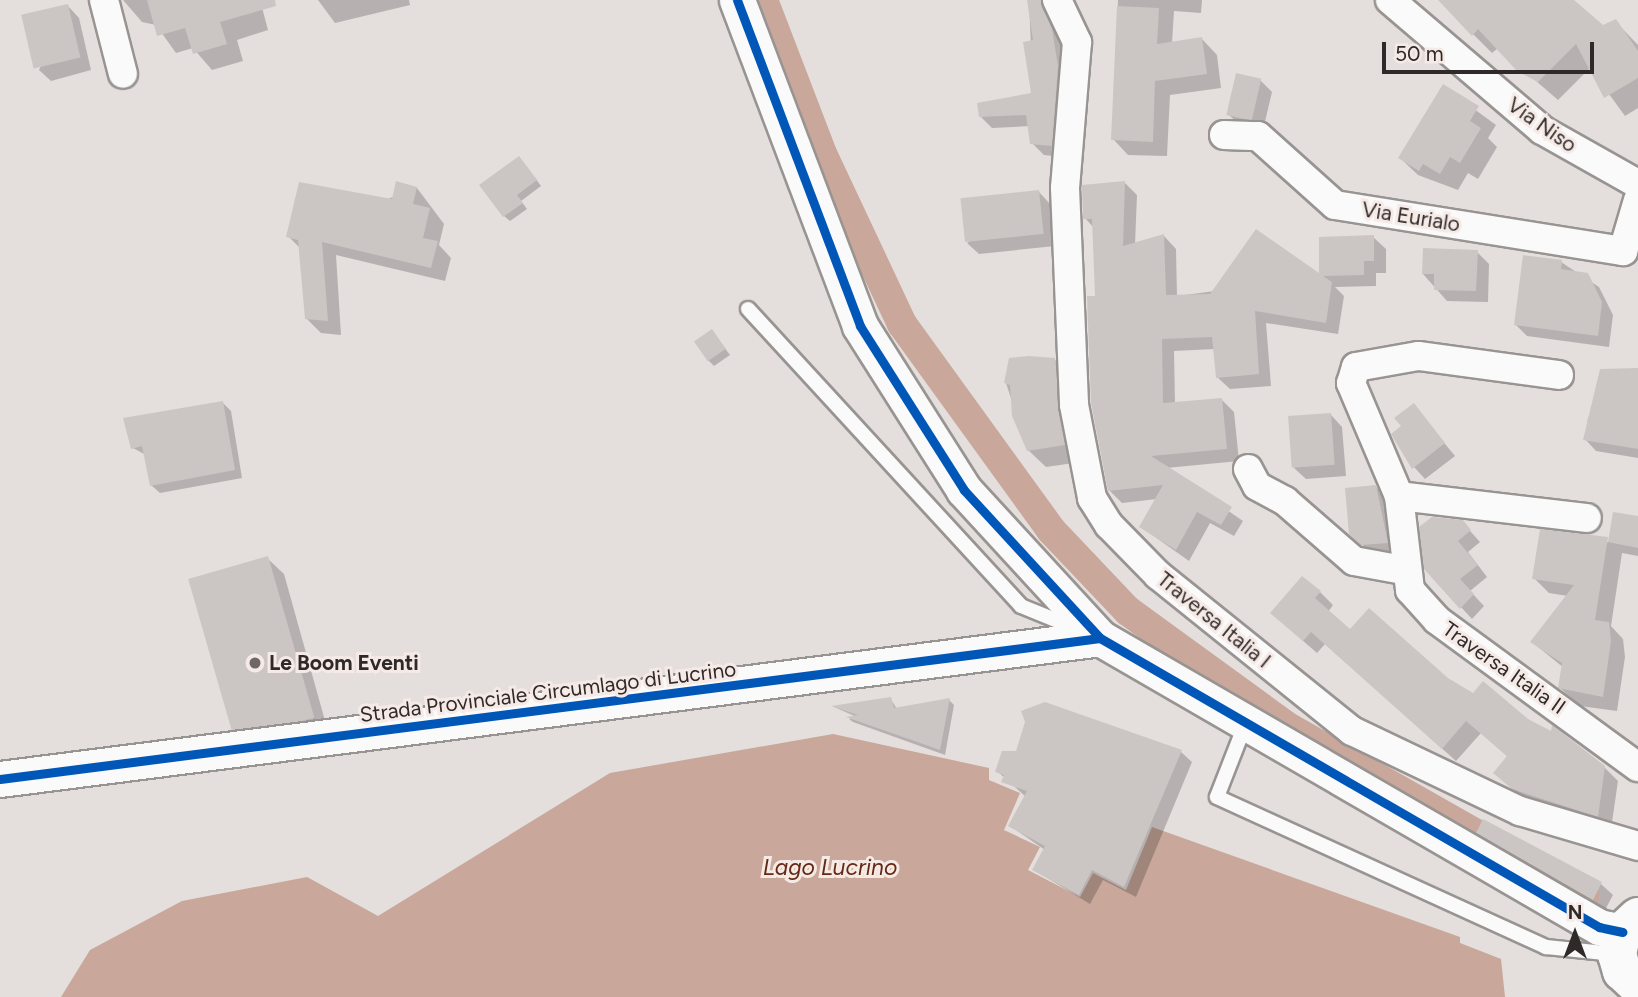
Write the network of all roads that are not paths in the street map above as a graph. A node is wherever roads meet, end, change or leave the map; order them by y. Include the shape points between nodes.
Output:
1 (104, 0) edge
2 (737, 0) edge
3 (1057, 0) edge
4 (1390, 0) edge
5 (123, 74) dead end
6 (1224, 135) dead end
7 (1638, 184) edge
8 (1638, 200) edge
9 (748, 309) dead end
10 (1559, 375) dead end
11 (1248, 469) dead end
12 (1399, 496) junction
13 (1587, 518) dead end
14 (1403, 570) junction
15 (1100, 638) junction
16 (1245, 725) junction
17 (1630, 759) edge
18 (0, 779) edge
19 (1638, 846) edge
20 (1626, 960) edge

1 - 5 street
2 - 15 street via 860,326 964,490
3 - 19 street, Traversa Italia I via 1077,42 1065,188 1074,405 1092,498 1126,545 1352,731 1520,811
4 - 7 street, Via Niso via 1542,130
6 - 8 street, Via Eurialo via 1258,136 1335,205 1623,251
9 - 15 lane via 1021,606
10 - 12 street, Traversa Italia II via 1418,356 1356,367 1351,383
11 - 14 street via 1257,486 1285,501 1354,561
12 - 13 street
12 - 14 street, Traversa Italia II
14 - 17 street, Traversa Italia II via 1410,590 1437,620
15 - 16 street
15 - 18 street, Strada Provinciale Circumlago di Lucrino
16 - 20 street via 1600,927
16 - 20 lane via 1217,797 1546,947

